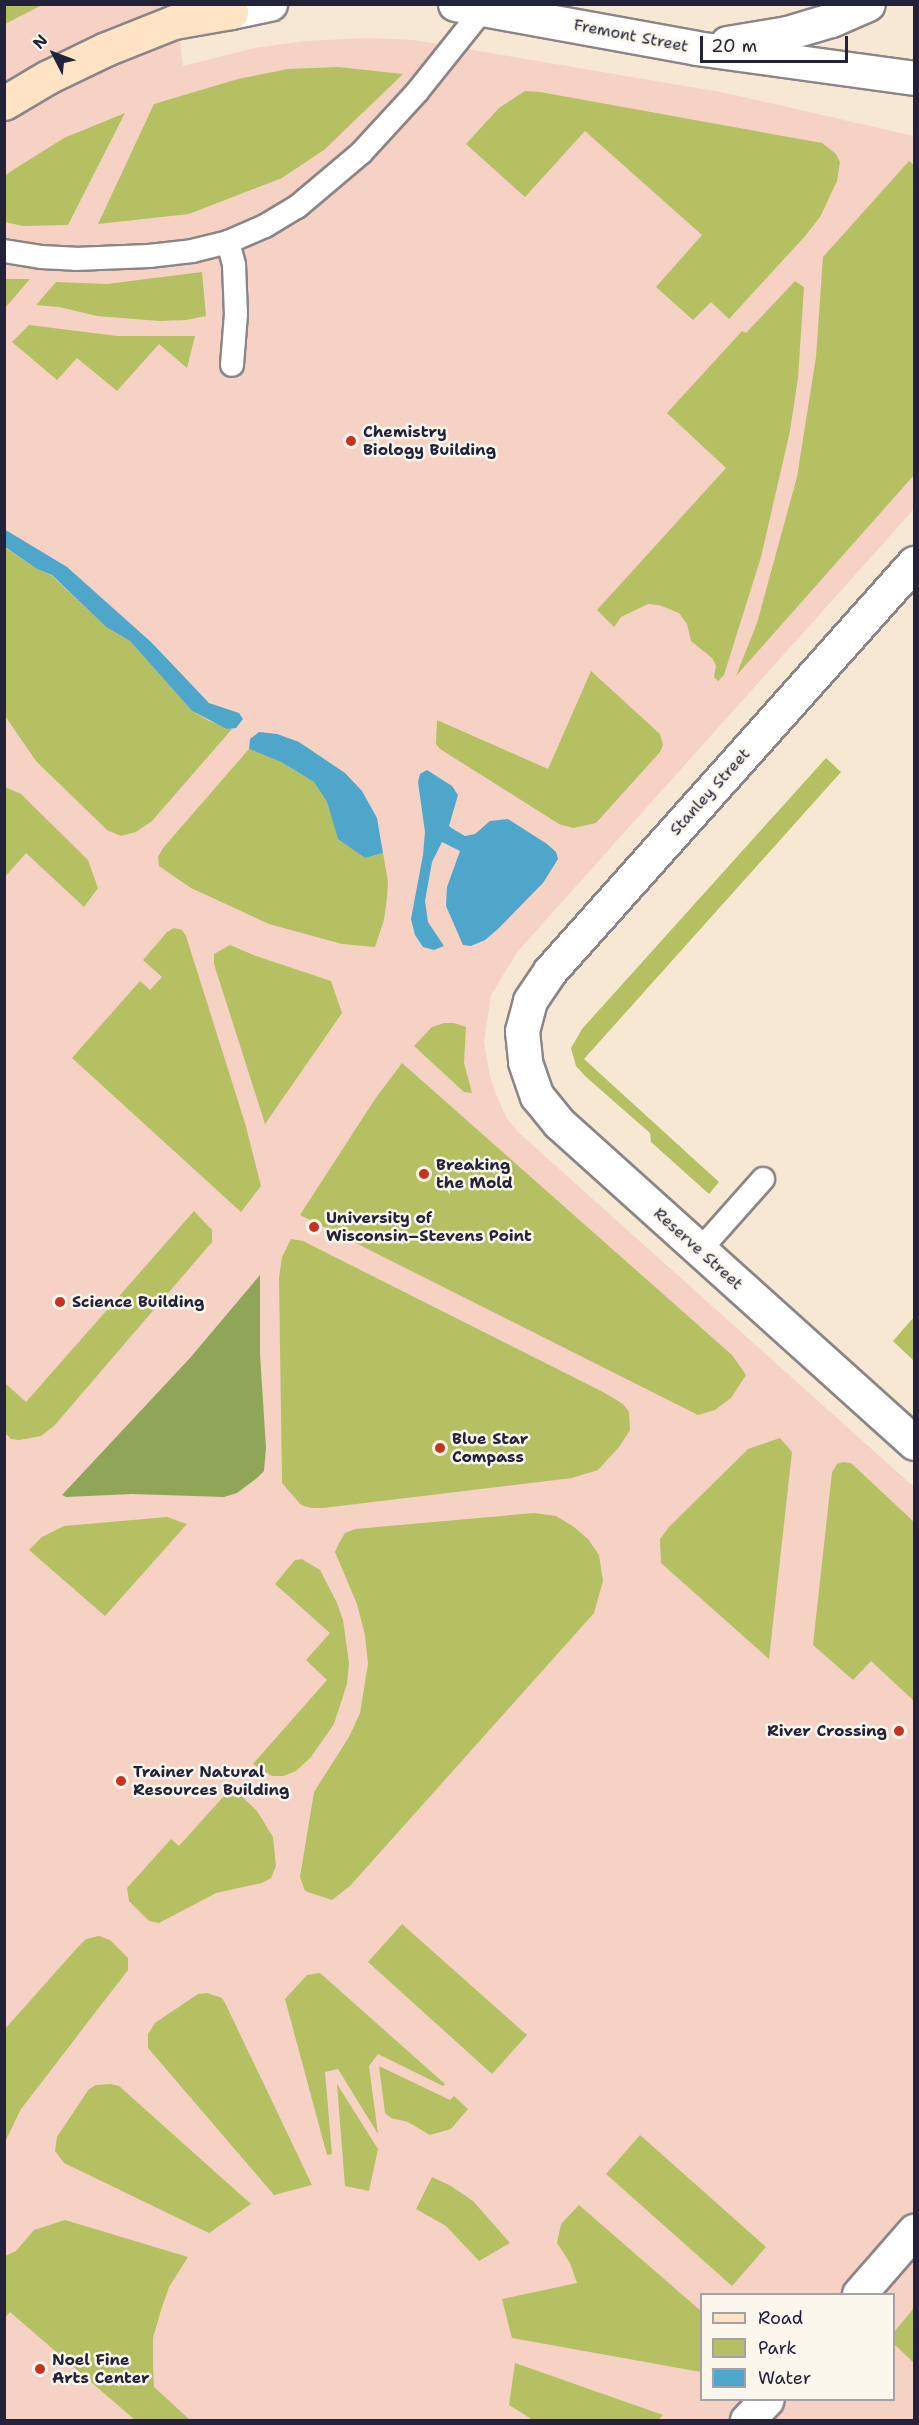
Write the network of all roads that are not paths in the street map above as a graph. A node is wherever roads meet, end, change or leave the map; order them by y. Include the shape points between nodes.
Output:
1 (270, 4) edge
2 (868, 4) edge
3 (469, 6) edge
4 (230, 8) edge
5 (696, 48) junction
6 (915, 78) edge
7 (4, 103) edge
8 (228, 242) junction
9 (4, 250) edge
10 (232, 365) dead end
11 (915, 563) edge
12 (522, 1031) joint
13 (763, 1179) dead end
14 (700, 1250) junction
15 (915, 1443) edge
16 (915, 2231) edge
17 (861, 2293) edge
18 (765, 2401) edge
19 (747, 2421) edge

1 - 4 street
2 - 5 street via 787,33
3 - 5 street, Fremont Street
3 - 8 lane via 417,92 361,153 297,207
4 - 7 street via 174,22 106,49
5 - 6 street, Fremont Street
8 - 9 lane via 192,250 110,258 41,257
8 - 10 lane via 234,265 236,314
11 - 12 street, Stanley Street via 550,971 530,1001
12 - 14 street, Reserve Street via 525,1062 537,1096 558,1123
13 - 14 lane
14 - 15 street, Reserve Street
16 - 17 street
18 - 19 street

